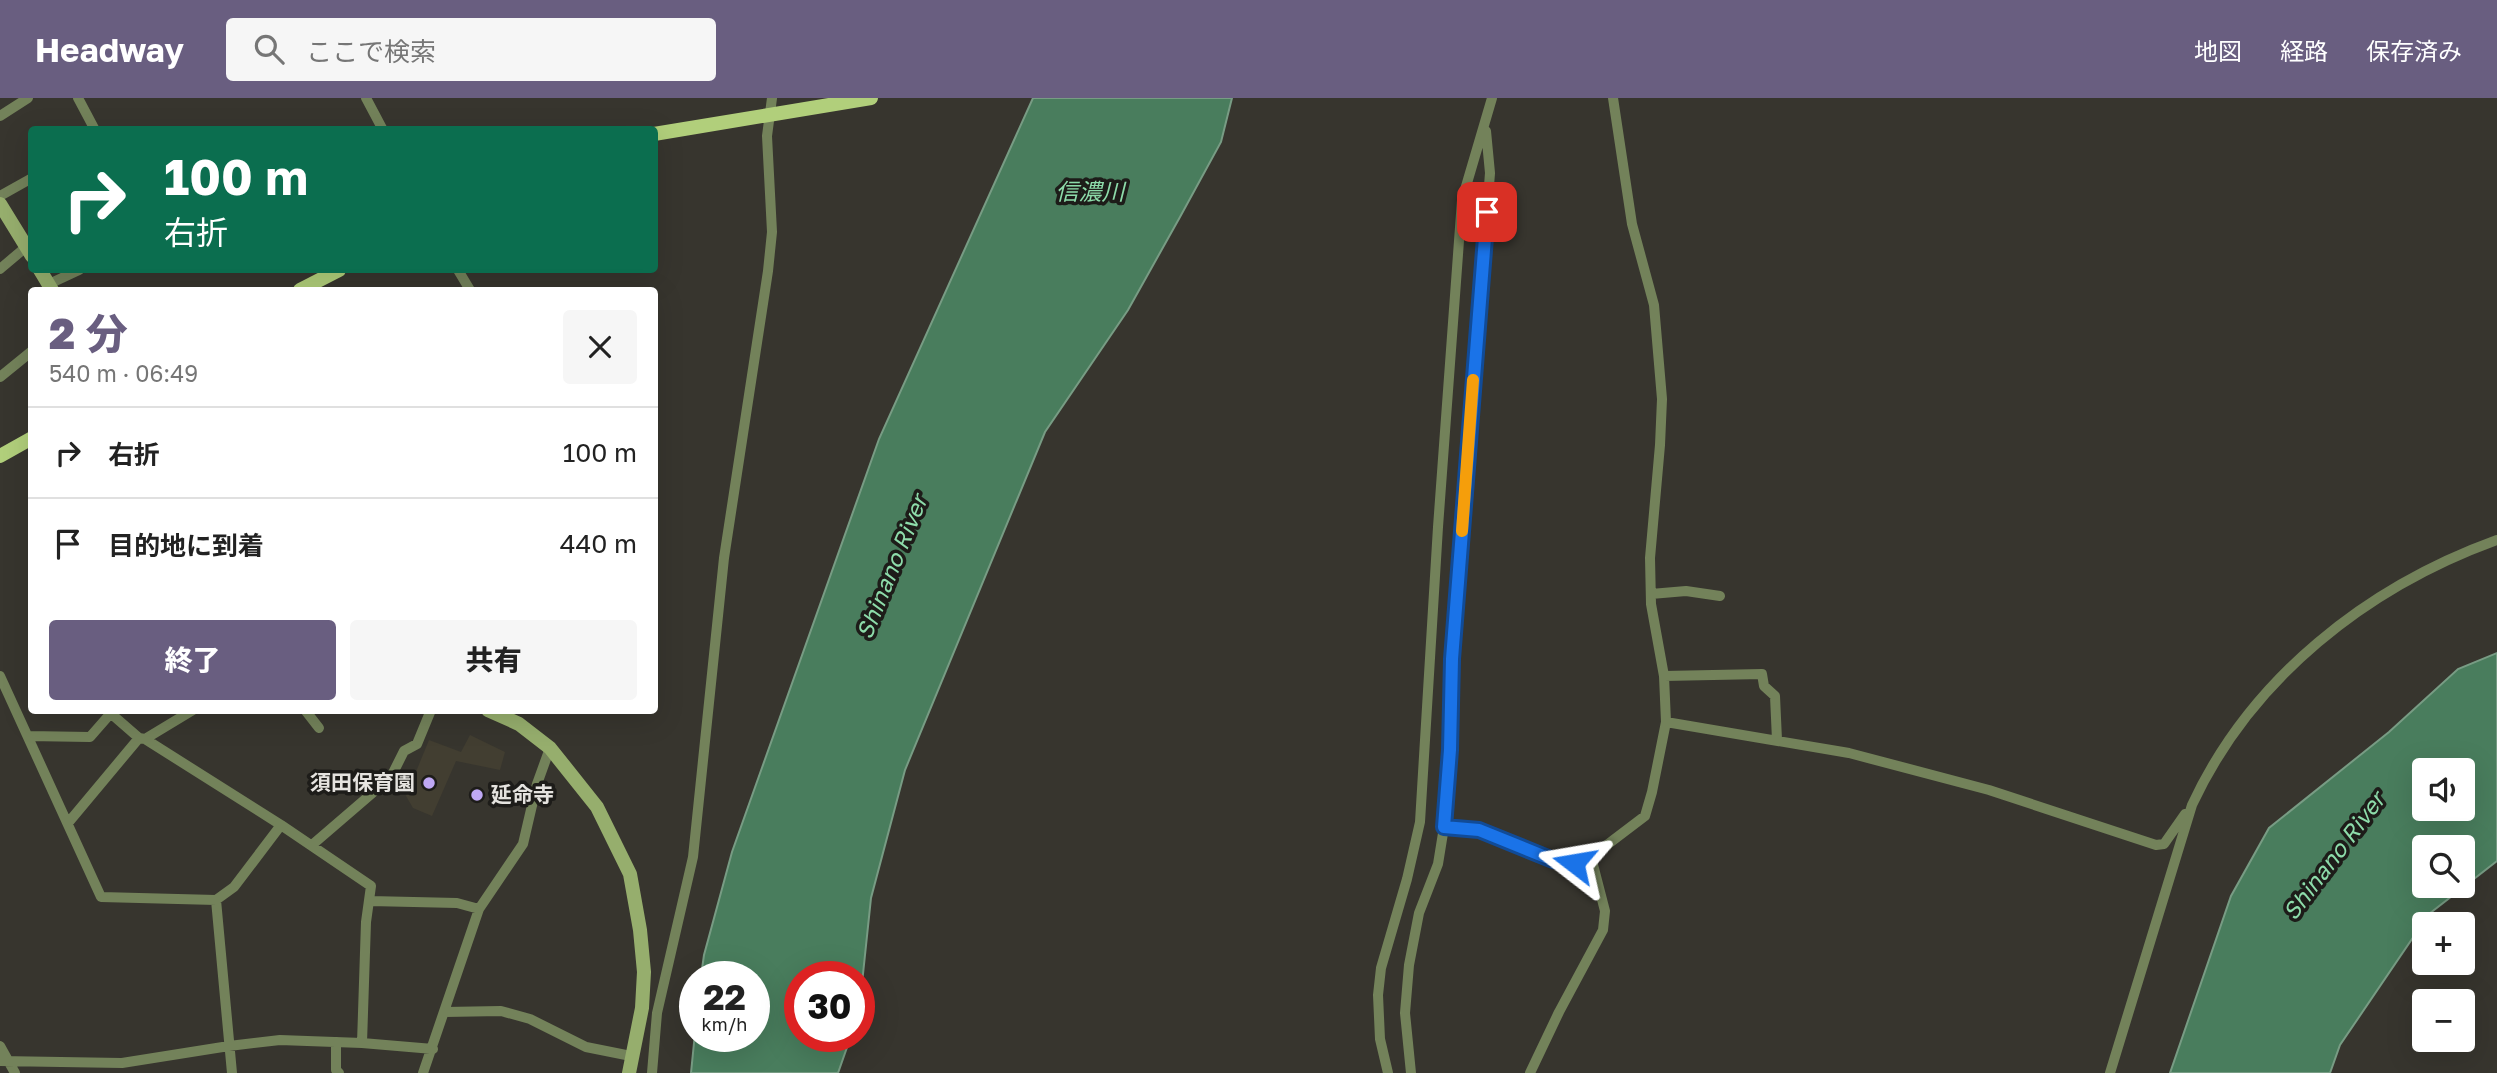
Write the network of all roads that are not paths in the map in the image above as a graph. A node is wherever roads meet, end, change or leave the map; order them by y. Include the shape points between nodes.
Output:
1 (28, 98) edge
2 (78, 98) edge
3 (366, 98) edge
4 (772, 98) edge
5 (871, 98) edge
6 (1613, 98) edge
7 (1493, 100) edge
8 (769, 114) junction
9 (0, 116) edge
10 (1485, 123) junction
11 (93, 126) edge
12 (381, 126) edge
13 (658, 133) edge
14 (28, 180) edge
15 (0, 196) edge
16 (0, 204) edge
17 (28, 249) edge
18 (28, 252) edge
19 (0, 269) edge
20 (74, 273) edge
21 (333, 273) edge
22 (50, 287) edge
23 (306, 287) edge
24 (28, 354) edge
25 (0, 377) edge
26 (28, 440) edge
27 (0, 456) edge
28 (2497, 540) edge
29 (1651, 594) junction
30 (1720, 596) dead end
31 (0, 676) edge
32 (1664, 676) junction
33 (107, 714) edge
34 (111, 714) edge
35 (185, 714) edge
36 (308, 714) edge
37 (430, 714) edge
38 (519, 717) edge
39 (1666, 722) junction
40 (319, 728) dead end
41 (28, 736) junction
42 (142, 739) junction
43 (1777, 740) junction
44 (550, 748) junction
45 (2192, 805) junction
46 (68, 822) junction
47 (281, 825) junction
48 (1444, 827) junction
49 (312, 845) junction
50 (1591, 857) junction
51 (216, 901) junction
52 (370, 901) junction
53 (479, 909) junction
54 (445, 1012) junction
55 (336, 1042) junction
56 (362, 1043) junction
57 (0, 1046) edge
58 (229, 1046) junction
59 (433, 1049) junction
60 (4, 1061) edge
61 (629, 1067) edge
62 (15, 1073) edge
63 (232, 1073) edge
64 (338, 1073) edge
65 (423, 1073) edge
66 (652, 1073) edge
67 (1388, 1073) edge
68 (1411, 1073) edge
69 (1530, 1073) edge
70 (2110, 1073) edge

1 - 9 street
2 - 11 street
3 - 12 street
4 - 8 street
5 - 8 main road
6 - 29 street via 1632,224 1654,305 1657,341 1661,422
7 - 10 street
8 - 13 main road
8 - 66 street via 772,232 768,271 724,558 695,844 657,1013
10 - 48 street via 1490,173 1452,659
10 - 67 street via 1462,200 1420,822 1378,995 1380,1039
14 - 15 street
16 - 17 main road
18 - 19 street
20 - 22 street
21 - 23 main road
24 - 25 street
26 - 27 main road
28 - 45 street via 2411,577 2319,641 2280,676 2241,723 2207,772
29 - 30 street via 1686,591
29 - 32 street
31 - 41 street
32 - 39 street
32 - 43 street via 1762,674 1763,686 1775,696
33 - 41 street via 90,737
34 - 42 street
35 - 42 street
36 - 40 street
37 - 49 street via 424,733 404,751 391,778
38 - 44 main road
39 - 43 street
39 - 50 street via 1645,816
41 - 46 street
42 - 46 street
42 - 47 street
43 - 45 street via 1849,753 1989,790 2156,845 2164,844
44 - 53 street via 523,844
44 - 61 main road via 597,807 632,882 644,972 642,1008
45 - 70 street
46 - 51 street via 101,897
47 - 49 street
47 - 51 street via 234,887
48 - 50 street via 1479,830 1553,860 1574,863
48 - 68 street via 1409,965 1405,1013
49 - 52 street via 371,887
50 - 69 street via 1605,911 1603,930
51 - 58 street
52 - 53 street via 457,903
52 - 56 street
53 - 54 street
54 - 59 street
54 - 61 street via 501,1012 530,1019
55 - 56 street
55 - 58 street via 280,1040
55 - 64 street
56 - 59 street
57 - 60 street
58 - 60 street via 122,1063
58 - 63 street
59 - 65 street
60 - 62 street

